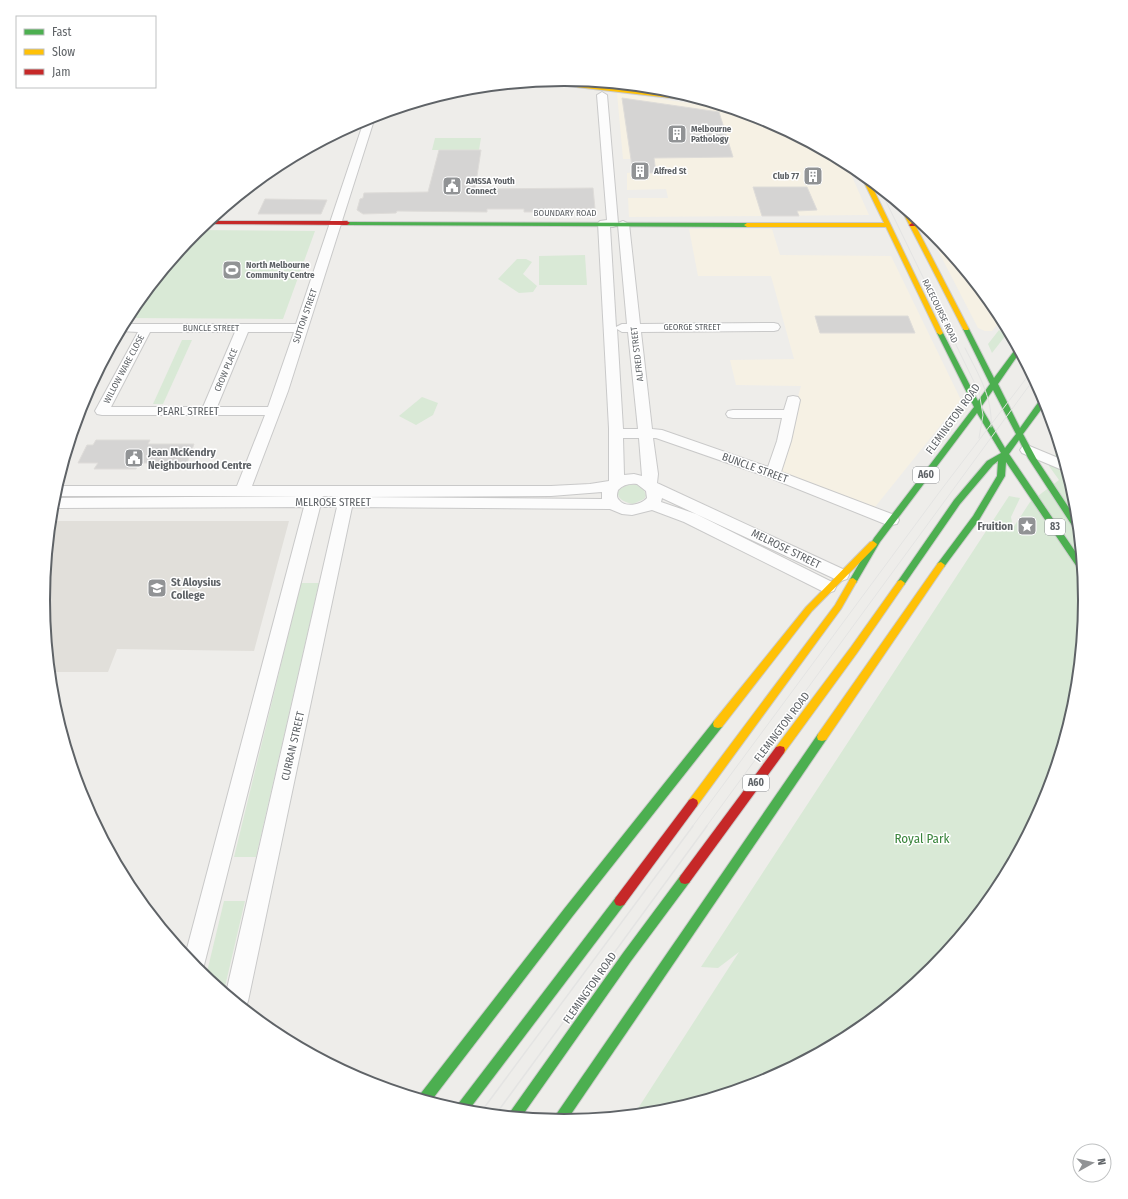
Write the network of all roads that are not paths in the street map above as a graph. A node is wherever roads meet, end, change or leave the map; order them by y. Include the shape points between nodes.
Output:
1 (591, 87) edge
2 (602, 95) dead end
3 (670, 96) edge
4 (367, 125) edge
5 (869, 186) edge
6 (903, 213) edge
7 (215, 223) edge
8 (336, 223) junction
9 (613, 224) junction
10 (887, 225) junction
11 (904, 225) junction
12 (916, 225) edge
13 (774, 327) dead end
14 (128, 328) edge
15 (146, 328) junction
16 (243, 328) junction
17 (301, 328) junction
18 (610, 328) junction
19 (634, 328) junction
20 (1015, 354) edge
21 (994, 383) junction
22 (1040, 405) edge
23 (978, 408) junction
24 (273, 410) junction
25 (102, 411) joint
26 (208, 411) junction
27 (733, 414) dead end
28 (646, 433) junction
29 (1019, 433) junction
30 (616, 434) junction
31 (1027, 450) junction
32 (1004, 455) junction
33 (1059, 464) edge
34 (773, 474) junction
35 (615, 483) junction
36 (650, 486) junction
37 (243, 490) junction
38 (62, 491) edge
39 (141, 496) junction
40 (314, 496) junction
41 (348, 496) junction
42 (551, 497) junction
43 (59, 502) edge
44 (614, 504) junction
45 (651, 504) junction
46 (1072, 518) edge
47 (891, 520) junction
48 (725, 528) junction
49 (877, 540) junction
50 (1076, 560) edge
51 (841, 575) junction
52 (828, 588) junction
53 (196, 958) edge
54 (237, 996) edge
55 (427, 1095) edge
56 (465, 1104) edge
57 (518, 1111) edge
58 (563, 1114) edge

1 - 3 main road
2 - 9 street, ALFRED STREET
4 - 8 street, SUTTON STREET
5 - 10 main road, RACECOURSE ROAD / 83
6 - 11 main road, RACECOURSE ROAD / 83
7 - 8 main road, BOUNDARY ROAD
8 - 9 main road, BOUNDARY ROAD
8 - 17 street, SUTTON STREET
9 - 10 main road, BOUNDARY ROAD
9 - 18 street, ALFRED STREET
9 - 19 street, ALFRED STREET
10 - 11 main road, BOUNDARY ROAD
10 - 23 main road, RACECOURSE ROAD / 83
11 - 12 main road, BOUNDARY ROAD
11 - 21 main road, RACECOURSE ROAD / 83
13 - 19 street, GEORGE STREET
14 - 15 street, BUNCLE STREET
15 - 16 street, BUNCLE STREET
15 - 25 street, WILLOW WARE CLOSE
16 - 17 street, BUNCLE STREET
16 - 26 street, CROW PLACE
17 - 24 street, SUTTON STREET
18 - 19 street, GEORGE STREET
18 - 30 street, ALFRED STREET
19 - 28 street, ALFRED STREET
20 - 21 main road, FLEMINGTON ROAD / A60
21 - 23 main road, FLEMINGTON ROAD / A60
21 - 29 main road, RACECOURSE ROAD / 83
22 - 29 main road, FLEMINGTON ROAD / A60
23 - 32 main road, RACECOURSE ROAD / 83
23 - 47 main road, FLEMINGTON ROAD / A60
24 - 26 street, PEARL STREET
24 - 37 street, SUTTON STREET
25 - 26 street, PEARL STREET
27 - 34 street via 792,407
28 - 30 street, BUNCLE STREET
28 - 34 street, BUNCLE STREET via 659,434
28 - 36 street, ALFRED STREET
29 - 31 main road, 83
29 - 32 main road, FLEMINGTON ROAD / A60
30 - 35 street, ALFRED STREET
31 - 33 street
31 - 46 main road, 83
32 - 50 main road, 83
32 - 57 main road, FLEMINGTON ROAD / A60 via 990,463 957,502 854,650 627,957
32 - 58 main road, FLEMINGTON ROAD / A60 via 1001,476 976,518 954,546
34 - 47 street, BUNCLE STREET
35 - 36 street via 634,479
35 - 42 street, MELROSE STREET
35 - 44 street via 608,492
36 - 45 street via 655,496
36 - 48 street, MELROSE STREET
37 - 39 street, MELROSE STREET
37 - 40 street, MELROSE STREET
38 - 39 street, MELROSE STREET
39 - 40 street, MELROSE STREET
39 - 43 street, MELROSE STREET
40 - 41 street, MELROSE STREET
40 - 53 street via 272,670
41 - 42 street, MELROSE STREET
41 - 54 street, CURRAN STREET
42 - 44 street, MELROSE STREET
44 - 45 street via 624,509 636,510
45 - 48 street, MELROSE STREET
47 - 49 main road, FLEMINGTON ROAD / A60
48 - 51 street, MELROSE STREET
48 - 52 street, MELROSE STREET
49 - 51 main road, FLEMINGTON ROAD / A60
49 - 56 main road, FLEMINGTON ROAD / A60 via 842,602 637,871
51 - 52 main road, FLEMINGTON ROAD / A60
52 - 55 main road, FLEMINGTON ROAD / A60 via 809,608 618,858

